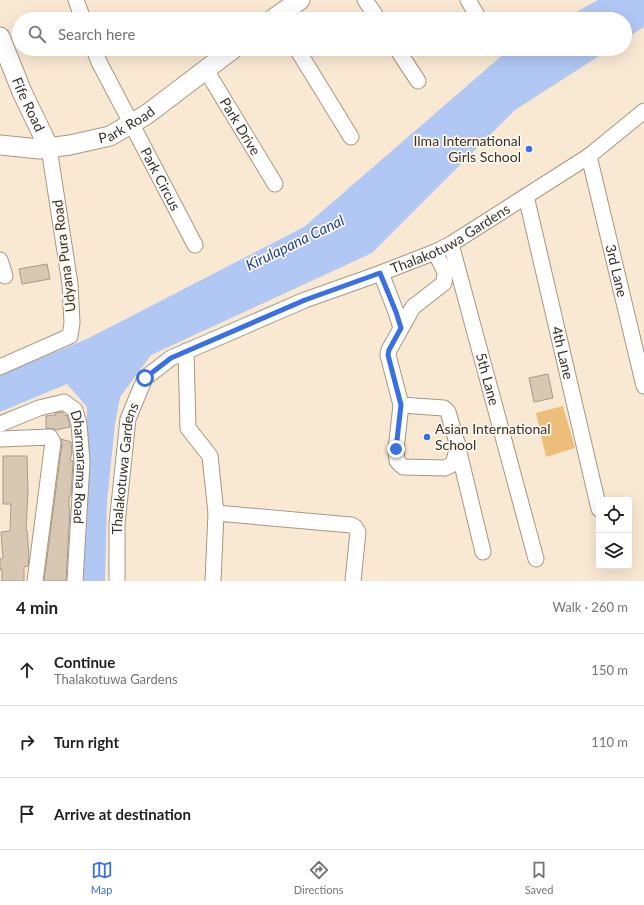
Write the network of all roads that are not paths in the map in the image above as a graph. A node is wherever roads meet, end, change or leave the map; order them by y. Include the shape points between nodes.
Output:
1 (76, 0) edge
2 (300, 0) edge
3 (365, 0) edge
4 (468, 0) edge
5 (80, 12) edge
6 (284, 12) edge
7 (373, 12) edge
8 (475, 12) edge
9 (0, 37) edge
10 (97, 56) edge
11 (225, 56) edge
12 (300, 56) edge
13 (402, 56) edge
14 (206, 70) junction
15 (418, 81) dead end
16 (644, 111) edge
17 (133, 124) junction
18 (351, 137) dead end
19 (0, 145) edge
20 (49, 148) junction
21 (589, 156) junction
22 (275, 184) dead end
23 (526, 196) junction
24 (451, 244) junction
25 (195, 245) dead end
26 (435, 252) junction
27 (0, 260) edge
28 (380, 273) junction
29 (5, 276) dead end
30 (401, 328) junction
31 (186, 351) junction
32 (0, 367) edge
33 (644, 386) edge
34 (401, 405) junction
35 (0, 424) edge
36 (0, 439) edge
37 (458, 446) junction
38 (596, 497) edge
39 (216, 513) junction
40 (483, 552) dead end
41 (536, 559) dead end
42 (35, 581) edge
43 (75, 581) edge
44 (117, 581) edge
45 (213, 581) edge
46 (353, 581) edge

1 - 5 street
2 - 6 main road
3 - 7 street
4 - 8 street
9 - 20 main road, Fife Road via 22,92
10 - 17 street, Park Circus
11 - 14 main road, Park Road
12 - 18 street
13 - 15 street
14 - 17 main road, Park Road
14 - 22 street, Park Drive
16 - 21 street, Thalakotuwa Gardens
17 - 20 main road, Park Road via 110,136
17 - 25 street, Park Circus
19 - 20 main road, Park Road
20 - 32 street, Udyana Pura Road via 70,284 70,336
21 - 23 street, Thalakotuwa Gardens
21 - 33 street, 3rd Lane
23 - 24 street, Thalakotuwa Gardens
23 - 38 street, 4th Lane
24 - 26 street, Thalakotuwa Gardens
24 - 41 street, 5th Lane
26 - 28 street, Thalakotuwa Gardens
26 - 30 street via 445,272 444,282 413,307
27 - 29 street
28 - 30 street
28 - 31 street, Thalakotuwa Gardens via 305,300
30 - 34 street via 388,355
31 - 39 street via 188,428 210,456
31 - 44 street, Thalakotuwa Gardens via 171,358 145,378 128,419 117,524
34 - 37 street via 444,408 448,412
34 - 37 street via 397,461 404,466 445,468 453,464
35 - 43 street, Dharmarama Road via 40,408 64,402 75,410 79,424 82,462
36 - 42 street via 50,438 53,442
37 - 40 street
39 - 45 street
39 - 46 street via 351,525 358,532

